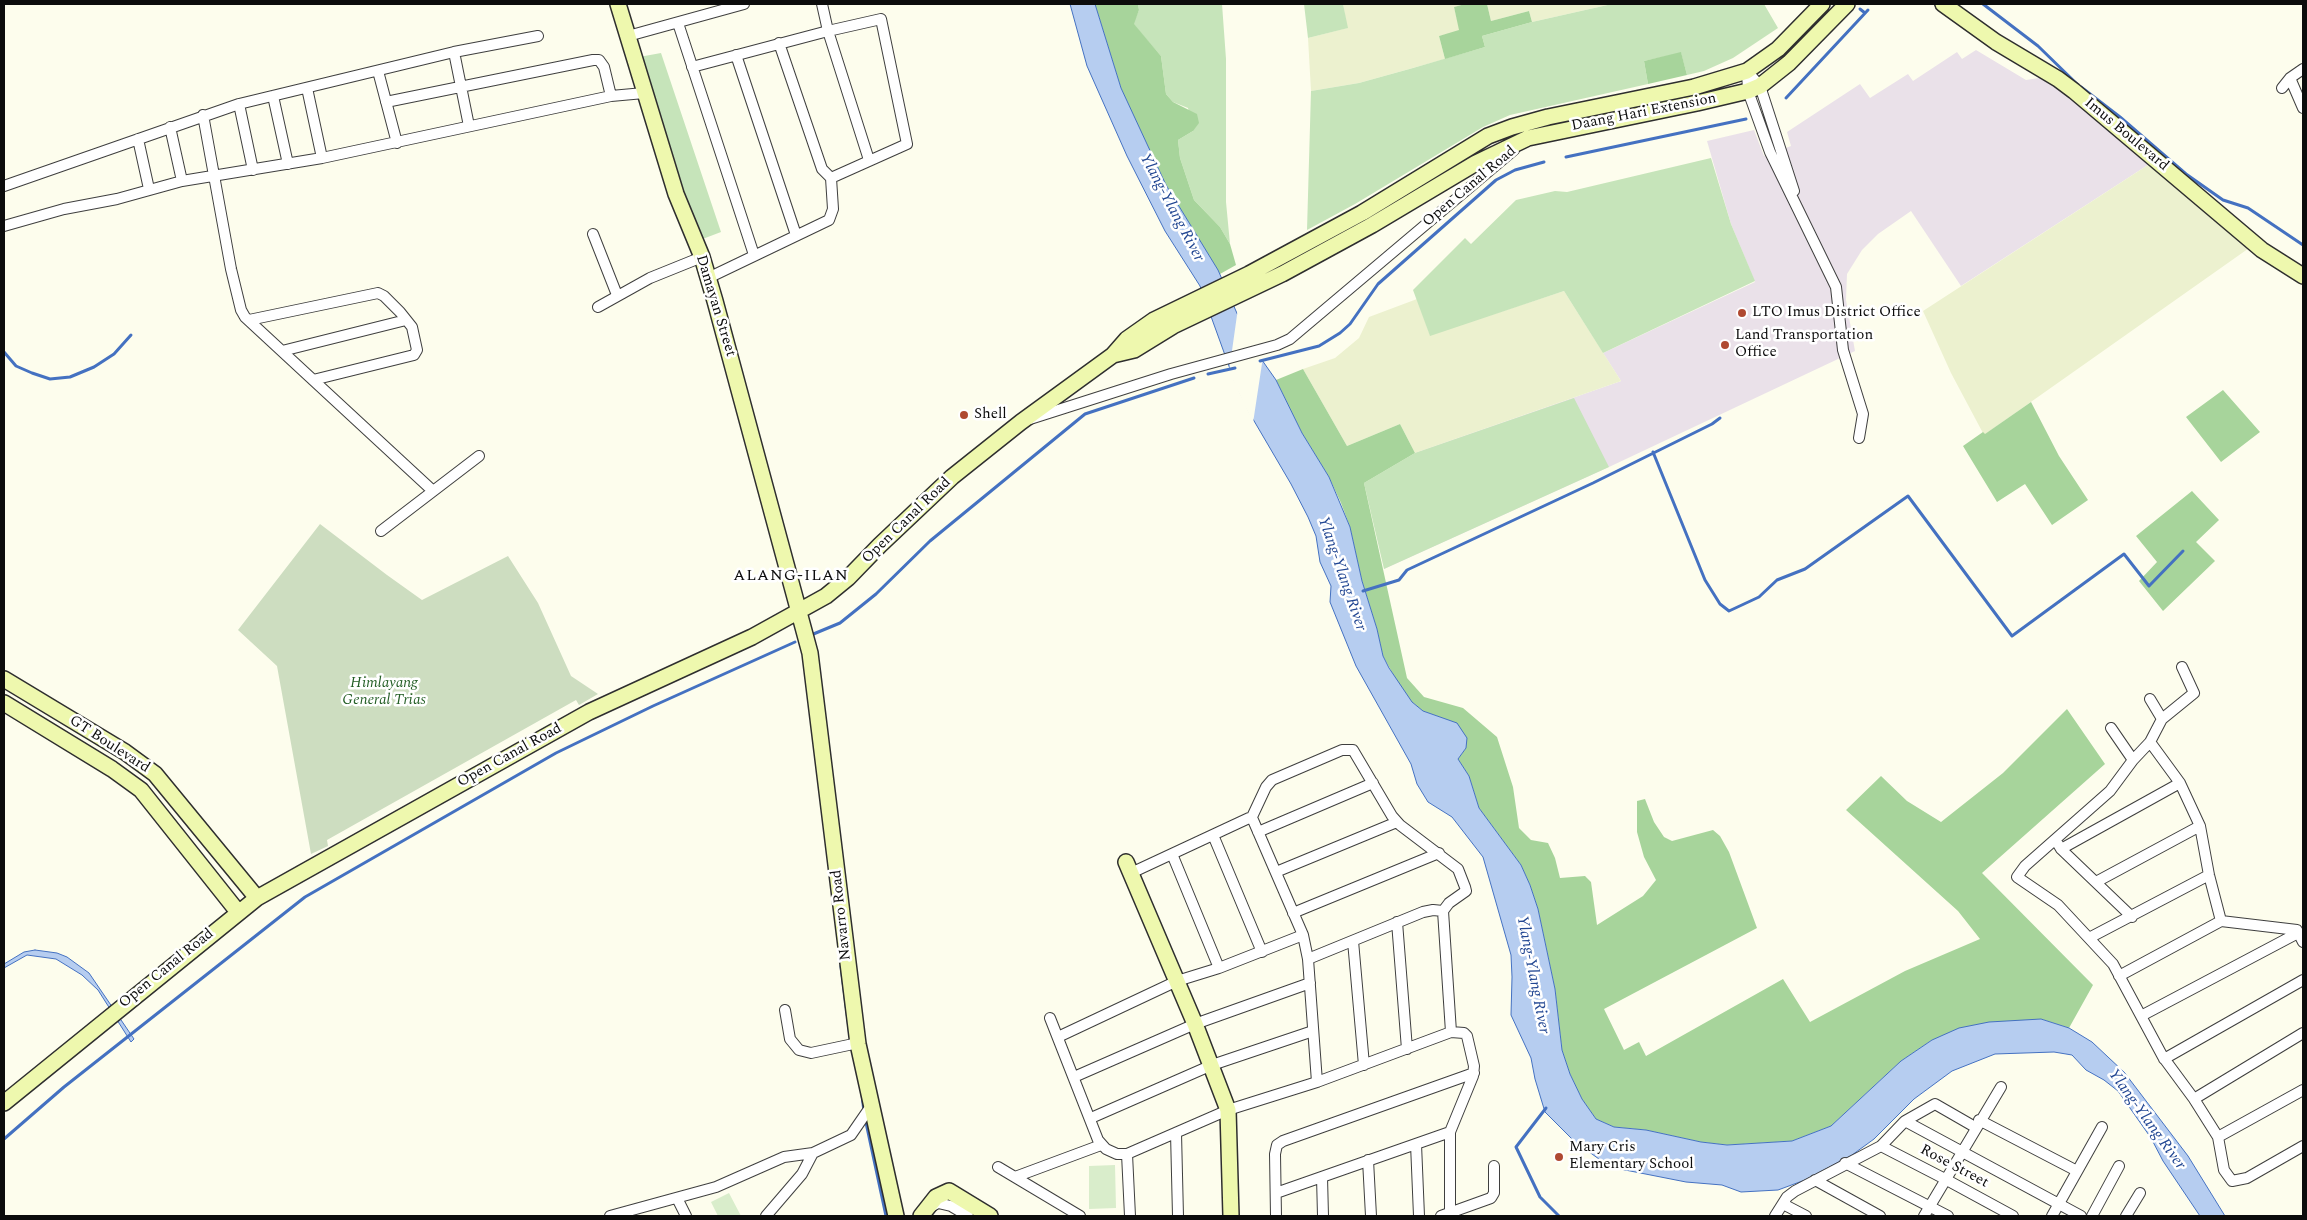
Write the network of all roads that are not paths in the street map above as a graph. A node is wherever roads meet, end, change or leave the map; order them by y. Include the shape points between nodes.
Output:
1 (618, 4) edge
2 (744, 4) edge
3 (822, 4) edge
4 (1822, 4) edge
5 (1847, 4) edge
6 (1943, 4) edge
7 (678, 23) junction
8 (828, 31) junction
9 (538, 36) dead end
10 (628, 36) junction
11 (779, 43) junction
12 (454, 52) junction
13 (736, 55) junction
14 (692, 67) junction
15 (2303, 69) edge
16 (378, 71) junction
17 (1747, 71) junction
18 (2290, 78) junction
19 (461, 86) junction
20 (307, 88) junction
21 (1754, 88) junction
22 (2282, 88) dead end
23 (644, 93) junction
24 (273, 96) junction
25 (611, 96) junction
26 (386, 102) junction
27 (239, 104) junction
28 (2303, 108) edge
29 (203, 115) junction
30 (469, 126) junction
31 (170, 128) junction
32 (1528, 138) junction
33 (138, 139) junction
34 (396, 143) junction
35 (322, 158) junction
36 (869, 160) junction
37 (288, 164) junction
38 (253, 170) junction
39 (214, 176) junction
40 (831, 178) junction
41 (182, 181) junction
42 (4, 186) edge
43 (149, 189) junction
44 (4, 226) edge
45 (593, 234) dead end
46 (796, 235) junction
47 (754, 254) junction
48 (702, 258) junction
49 (2303, 276) edge
50 (708, 278) junction
51 (1252, 281) junction
52 (617, 294) junction
53 (598, 306) dead end
54 (248, 320) junction
55 (406, 320) junction
56 (282, 351) junction
57 (1113, 355) junction
58 (313, 380) junction
59 (1021, 422) junction
60 (1859, 438) dead end
61 (479, 456) dead end
62 (433, 491) junction
63 (380, 531) dead end
64 (799, 612) junction
65 (2182, 667) dead end
66 (4, 679) edge
67 (2150, 699) dead end
68 (4, 703) edge
69 (2162, 719) junction
70 (2111, 728) dead end
71 (2150, 742) junction
72 (2133, 760) junction
73 (2180, 783) junction
74 (1373, 784) junction
75 (1251, 819) junction
76 (1397, 822) junction
77 (2200, 826) junction
78 (1258, 832) junction
79 (1212, 834) junction
80 (2055, 838) junction
81 (2061, 849) junction
82 (1439, 853) junction
83 (1172, 854) junction
84 (1128, 868) joint
85 (1276, 872) junction
86 (2209, 875) junction
87 (2096, 882) junction
88 (257, 898) junction
89 (1443, 911) junction
90 (238, 912) junction
91 (1294, 913) junction
92 (2132, 917) junction
93 (2221, 921) junction
94 (1397, 922) junction
95 (1303, 935) junction
96 (2301, 937) edge
97 (2089, 938) junction
98 (1352, 941) junction
99 (1262, 952) junction
100 (1308, 959) junction
101 (1219, 968) junction
102 (2119, 976) junction
103 (2303, 980) edge
104 (1177, 981) junction
105 (1310, 983) junction
106 (785, 1010) dead end
107 (2141, 1016) junction
108 (1050, 1018) dead end
109 (1195, 1024) junction
110 (1314, 1030) junction
111 (1451, 1032) junction
112 (2303, 1033) edge
113 (1058, 1037) junction
114 (853, 1044) junction
115 (1407, 1049) junction
116 (2164, 1059) junction
117 (1212, 1064) junction
118 (1364, 1064) junction
119 (1474, 1072) junction
120 (1074, 1077) junction
121 (1317, 1082) junction
122 (2001, 1086) dead end
123 (2303, 1090) edge
124 (2194, 1098) junction
125 (4, 1103) edge
126 (1228, 1110) junction
127 (867, 1113) junction
128 (1091, 1118) junction
129 (1905, 1121) junction
130 (1977, 1124) junction
131 (2102, 1127) dead end
132 (1450, 1132) junction
133 (1176, 1133) junction
134 (2218, 1137) junction
135 (1416, 1144) junction
136 (1101, 1145) junction
137 (1880, 1146) junction
138 (2303, 1146) edge
139 (1962, 1153) junction
140 (813, 1154) junction
141 (1127, 1154) junction
142 (1368, 1160) junction
143 (1846, 1163) junction
144 (998, 1166) dead end
145 (1494, 1166) dead end
146 (2119, 1166) dead end
147 (2077, 1171) junction
148 (1014, 1177) junction
149 (1322, 1177) junction
150 (1946, 1179) junction
151 (1815, 1180) junction
152 (1276, 1193) junction
153 (2140, 1193) dead end
154 (677, 1198) junction
155 (1783, 1204) junction
156 (2058, 1204) junction
157 (1930, 1206) junction
158 (638, 1212) edge
159 (972, 1212) edge
160 (923, 1214) edge
161 (1447, 1215) edge
162 (610, 1216) edge
163 (686, 1216) edge
164 (766, 1216) edge
165 (896, 1216) edge
166 (990, 1216) edge
167 (1080, 1216) edge
168 (1130, 1216) edge
169 (1178, 1216) edge
170 (1231, 1216) edge
171 (1276, 1216) edge
172 (1323, 1216) edge
173 (1371, 1216) edge
174 (1419, 1216) edge
175 (1775, 1216) edge
176 (1806, 1216) edge
177 (1880, 1216) edge
178 (1924, 1216) edge
179 (1948, 1216) edge
180 (2013, 1216) edge
181 (2052, 1216) edge
182 (2081, 1216) edge
183 (2092, 1216) edge
184 (2126, 1216) edge

1 - 10 main road, Damayan Street
2 - 7 street
3 - 8 street
4 - 17 main road via 1778,49
5 - 21 main road via 1789,62
6 - 49 main road, Imus Boulevard via 1996,42 2063,83 2262,250
7 - 10 street
7 - 14 street
8 - 11 street
8 - 36 street
8 - 36 street via 881,19 907,144
9 - 12 street
10 - 23 main road, Damayan Street
11 - 13 street
11 - 40 street via 822,169
12 - 16 street
12 - 19 street
13 - 14 street
13 - 46 street
14 - 47 street
15 - 18 street
16 - 20 street
16 - 26 street
17 - 21 street
17 - 51 main road, Open Canal Road via 1694,87 1548,117 1488,136
18 - 22 street
18 - 28 street
19 - 25 street via 599,60 607,73
19 - 26 street
19 - 30 street
20 - 24 street
20 - 35 street
21 - 32 main road, Daang Hari Extension
21 - 60 street via 1782,150 1802,219 1836,287 1843,350 1863,414
23 - 25 street
23 - 48 main road, Damayan Street via 676,194
24 - 27 street
24 - 37 street
25 - 30 street
26 - 34 street
27 - 29 street
27 - 38 street
29 - 31 street
29 - 39 street
30 - 34 street
31 - 33 street
31 - 41 street
32 - 51 main road, Open Canal Road via 1476,164 1372,226
32 - 59 street, Open Canal Road via 1290,339
33 - 42 street
33 - 43 street
34 - 35 street
35 - 37 street
36 - 40 street
37 - 38 street
38 - 39 street
39 - 41 street
39 - 54 street via 232,277 241,310
40 - 46 street via 834,209 830,220
41 - 43 street
43 - 44 street
45 - 52 street
46 - 47 street
47 - 50 street
48 - 50 main road, Damayan Street
48 - 52 street
50 - 64 main road, Damayan Street
51 - 57 main road, Open Canal Road via 1134,350
51 - 57 main road, Open Canal Road via 1188,302 1154,320 1127,339
52 - 53 street
54 - 55 street via 378,293
54 - 56 street
55 - 56 street
55 - 58 street via 412,327 418,350 414,355
56 - 58 street
57 - 59 main road, Open Canal Road
58 - 62 street
59 - 64 main road, Open Canal Road via 952,477 839,587
61 - 62 street
62 - 63 street
64 - 88 main road, Open Canal Road via 589,712
64 - 114 main road, Navarro Road via 814,674
65 - 69 street via 2194,693
66 - 88 main road, GT Boulevard via 125,752 155,774
67 - 69 street
68 - 90 main road, GT Boulevard via 141,790
69 - 71 street
70 - 72 street
71 - 72 street
71 - 73 street
72 - 80 street via 2110,791
73 - 77 street
73 - 81 street
74 - 75 street via 1353,750 1342,750 1272,780
74 - 76 street
74 - 78 street
75 - 78 street
75 - 79 street via 1246,818
76 - 82 street
76 - 85 street
77 - 86 street
77 - 87 street
78 - 85 street
79 - 83 street
79 - 99 street
80 - 81 street
80 - 97 street via 2016,877 2058,905
81 - 87 street
82 - 89 street via 1458,869 1466,891
82 - 91 street
83 - 84 street
83 - 101 street
84 - 104 main road
85 - 91 street
86 - 92 street
86 - 93 street
87 - 92 street
88 - 90 main road, Open Canal Road
89 - 94 street via 1423,912
89 - 111 street
90 - 125 main road, Open Canal Road
91 - 95 street
92 - 97 street
93 - 96 street via 2296,930
93 - 102 street
94 - 98 street
94 - 115 street
95 - 99 street
95 - 100 street
96 - 107 street
97 - 102 street via 2113,964
98 - 100 street
98 - 118 street
99 - 101 street
100 - 105 street
101 - 104 street
102 - 107 street
103 - 116 street
104 - 109 main road
104 - 113 street
105 - 109 street
105 - 110 street
106 - 114 street via 790,1039 799,1050 811,1053
107 - 116 street
108 - 113 street
109 - 117 main road
109 - 120 street
110 - 117 street
110 - 121 street
111 - 115 street
111 - 119 street via 1464,1032 1467,1036
112 - 124 street
113 - 120 street
114 - 127 main road, Navarro Road
115 - 118 street
116 - 124 street
117 - 126 main road
117 - 128 street
118 - 121 street
119 - 132 street
119 - 152 street via 1283,1141 1275,1147
120 - 128 street
121 - 126 street
122 - 130 street
123 - 134 street
124 - 134 street
126 - 133 street
126 - 170 main road
127 - 140 street via 851,1136
127 - 165 main road, Navarro Road
128 - 136 street
129 - 130 street via 1935,1104
129 - 137 street
129 - 139 street
130 - 139 street
130 - 147 street
131 - 147 street
132 - 135 street
132 - 161 street
133 - 141 street
133 - 169 street
134 - 138 street via 2224,1170 2232,1181 2247,1178
135 - 142 street
135 - 174 street
136 - 141 street via 1111,1152
136 - 148 street
137 - 143 street
137 - 150 street, Rose Street
139 - 150 street
139 - 156 street
140 - 154 street via 784,1158 716,1187
140 - 164 street via 802,1174
141 - 168 street
142 - 149 street
142 - 173 street
143 - 151 street
143 - 157 street
144 - 148 street
145 - 161 street via 1494,1193 1491,1198
146 - 183 street
147 - 156 street
148 - 167 street
149 - 152 street
149 - 172 street
150 - 157 street
150 - 180 street, Rose Street
151 - 155 street via 1795,1191
151 - 177 street
152 - 171 street
153 - 184 street
154 - 158 street
154 - 163 street
155 - 175 street
155 - 176 street
156 - 181 street
156 - 182 street
157 - 178 street
157 - 179 street
158 - 162 street
159 - 160 main road via 949,1191 936,1197
159 - 166 main road

